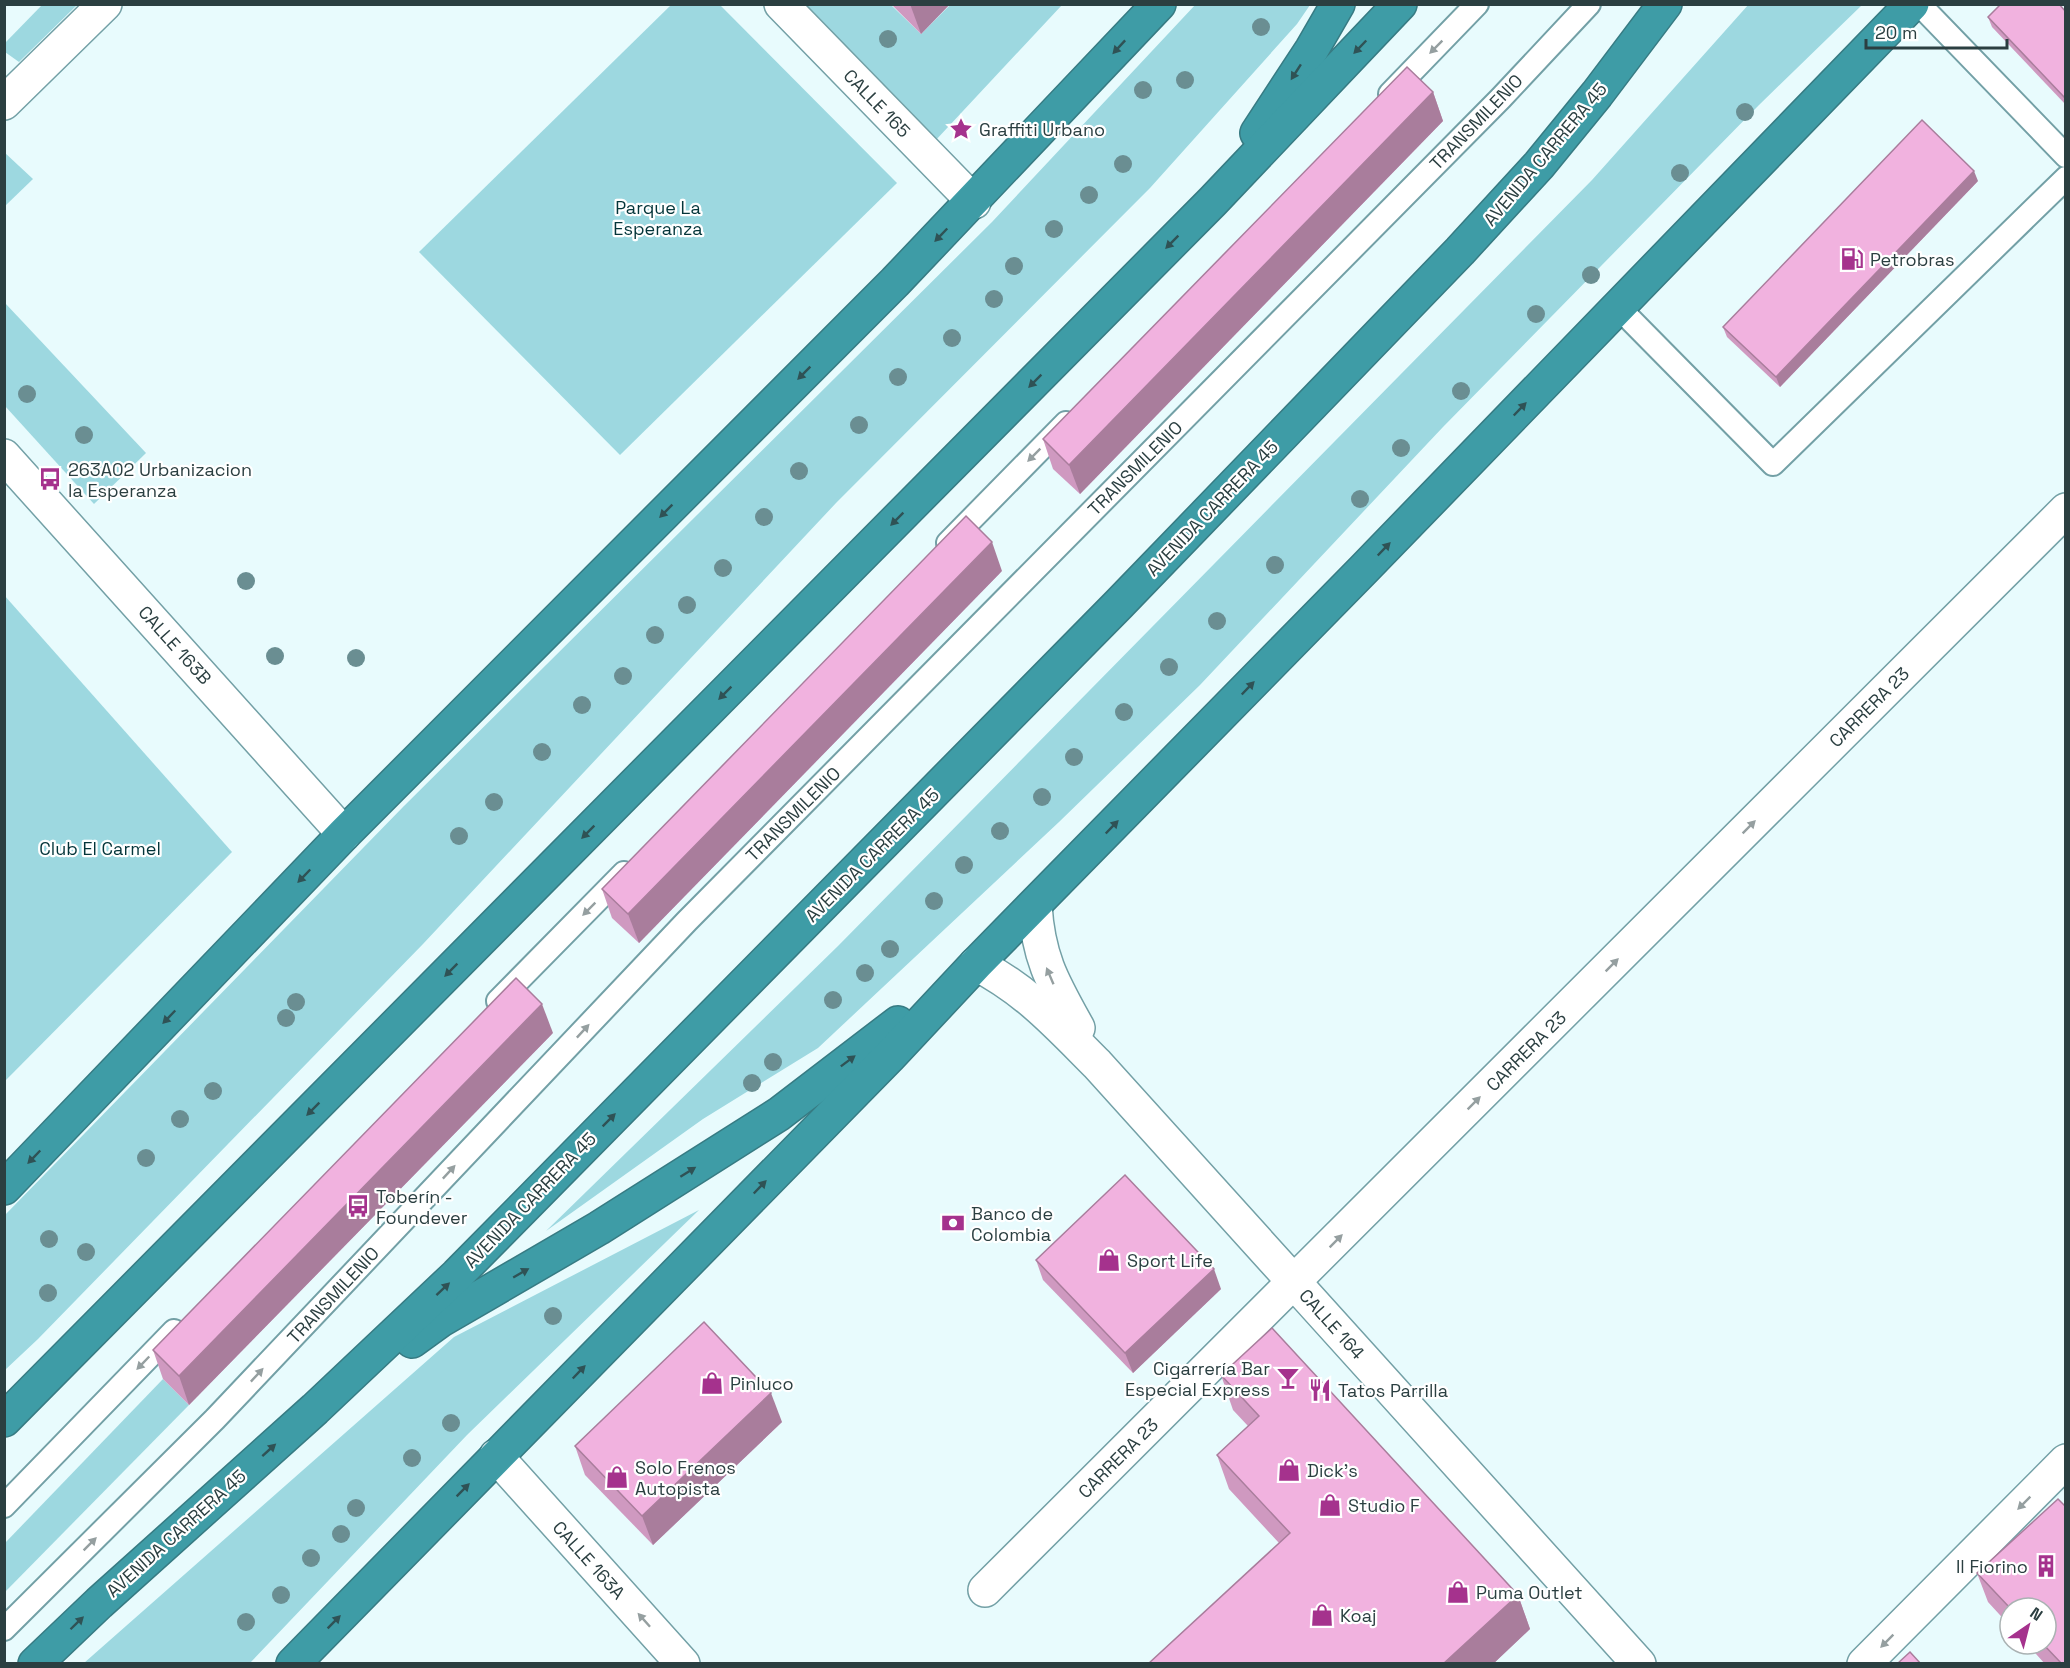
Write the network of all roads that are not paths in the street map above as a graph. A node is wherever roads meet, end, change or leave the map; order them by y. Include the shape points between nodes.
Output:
1 (105, 4) edge
2 (781, 4) edge
3 (1159, 4) edge
4 (1338, 4) edge
5 (1400, 4) edge
6 (1477, 4) edge
7 (1589, 4) edge
8 (1665, 4) edge
9 (1912, 4) edge
10 (1919, 4) edge
11 (4, 103) edge
12 (1377, 107) edge
13 (2066, 156) edge
14 (2066, 178) edge
15 (1213, 201) junction
16 (974, 202) junction
17 (1618, 307) junction
18 (1084, 405) edge
19 (4, 456) edge
20 (2066, 510) edge
21 (934, 558) edge
22 (344, 834) junction
23 (641, 856) edge
24 (1035, 905) junction
25 (976, 964) junction
26 (482, 1017) edge
27 (1097, 1064) junction
28 (4, 1188) edge
29 (1294, 1282) junction
30 (190, 1315) edge
31 (315, 1410) junction
32 (4, 1420) edge
33 (496, 1456) junction
34 (2066, 1461) edge
35 (4, 1506) edge
36 (985, 1590) dead end
37 (4, 1629) edge
38 (35, 1664) edge
39 (293, 1664) edge
40 (683, 1664) edge
41 (1639, 1664) edge
42 (1864, 1664) edge

1 - 11 street
2 - 16 street, CALLE 165
3 -> 16 highway
4 -> 15 highway
5 -> 15 highway
6 -> 12 lane
37 -> 7 lane, TRANSMILENIO via 215,1419 687,921 1492,107
31 -> 8 highway, AVENIDA CARRERA 45 via 457,1275 1461,251 1561,139
9 - 17 highway
10 - 13 lane
14 - 17 lane via 1773,464
15 -> 32 highway
16 -> 22 highway
24 -> 17 highway
18 -> 21 lane
19 - 22 street, CALLE 163B
29 -> 20 street, CARRERA 23
22 -> 28 highway
23 -> 26 lane
24 - 25 highway
27 -> 24 street, CALLE 164 via 1047,972 1036,933
25 - 27 street, CALLE 164 via 1027,995
31 -> 25 highway via 441,1320 599,1228 779,1114
33 -> 25 highway
27 - 29 street, CALLE 164
29 - 36 street, CARRERA 23
29 - 41 street, CALLE 164
30 -> 35 lane
38 -> 31 highway, AVENIDA CARRERA 45
39 -> 33 highway
40 -> 33 street, CALLE 163A
34 -> 42 street

